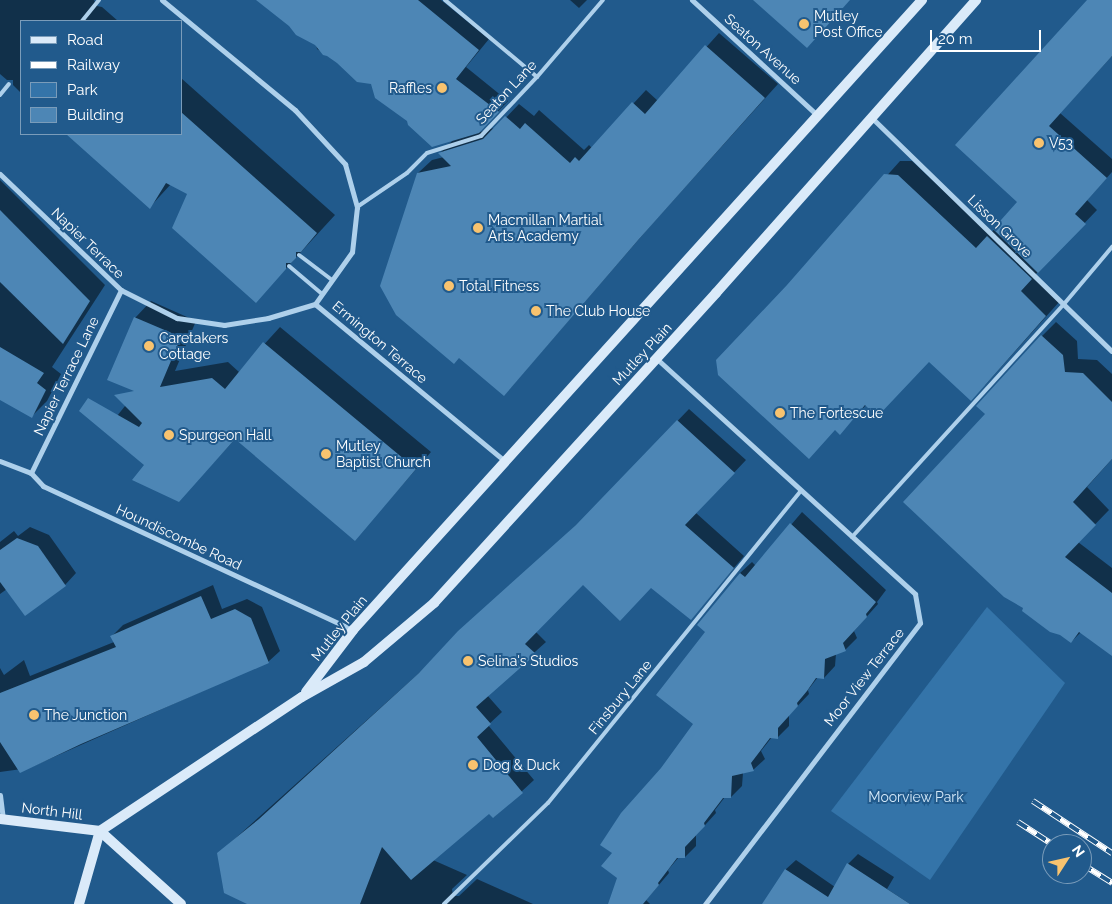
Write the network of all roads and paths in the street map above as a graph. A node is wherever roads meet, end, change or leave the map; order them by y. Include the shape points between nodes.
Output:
1 (99, 0) edge
2 (162, 0) edge
3 (444, 0) edge
4 (603, 0) edge
5 (692, 0) edge
6 (922, 0) edge
7 (976, 0) edge
8 (83, 20) edge
9 (537, 76) junction
10 (9, 84) dead end
11 (0, 95) edge
12 (818, 115) junction
13 (872, 118) junction
14 (0, 174) edge
15 (357, 207) junction
16 (1112, 247) edge
17 (299, 255) dead end
18 (289, 266) dead end
19 (332, 280) junction
20 (121, 290) junction
21 (322, 294) junction
22 (315, 304) junction
23 (1064, 304) junction
24 (1112, 351) edge
25 (657, 359) junction
26 (0, 461) edge
27 (506, 462) junction
28 (31, 473) junction
29 (800, 492) junction
30 (852, 537) junction
31 (353, 630) junction
32 (302, 697) junction
33 (0, 795) edge
34 (2, 819) edge
35 (100, 831) junction
36 (79, 904) edge
37 (181, 904) edge
38 (444, 904) edge
39 (705, 904) edge

1 - 8 lane
2 - 15 street, Ermington Terrace via 295,110 345,164
3 - 9 lane
4 - 9 lane, Seaton Lane
5 - 12 street, Seaton Avenue
6 - 12 main road, Mutley Plain
7 - 13 main road, Mutley Plain
9 - 15 lane, Seaton Lane via 481,136 427,153 407,173
10 - 11 lane
12 - 27 main road, Mutley Plain
13 - 23 street, Lisson Grove
13 - 25 main road, Mutley Plain
14 - 20 street, Napier Terrace
15 - 19 street, Ermington Terrace via 352,252
16 - 23 lane
17 - 19 lane
18 - 21 lane
19 - 21 street, Ermington Terrace
20 - 22 street, Napier Terrace via 178,318 224,325 268,318
20 - 28 street, Napier Terrace Lane
21 - 22 street, Ermington Terrace
22 - 27 street, Ermington Terrace
23 - 24 street, Lisson Grove
23 - 30 lane
25 - 29 street, Moor View Terrace
25 - 32 main road, Mutley Plain via 434,603 364,662
26 - 28 street, Houndiscombe Road
27 - 31 main road, Mutley Plain
28 - 31 street, Houndiscombe Road via 43,486
29 - 30 street, Moor View Terrace
29 - 38 lane, Finsbury Lane via 548,803
30 - 39 street, Moor View Terrace via 915,594 920,623
31 - 32 main road, Mutley Plain
32 - 35 main road, Mutley Plain
33 - 34 street
34 - 35 main road, North Hill
35 - 36 main road
35 - 37 main road

